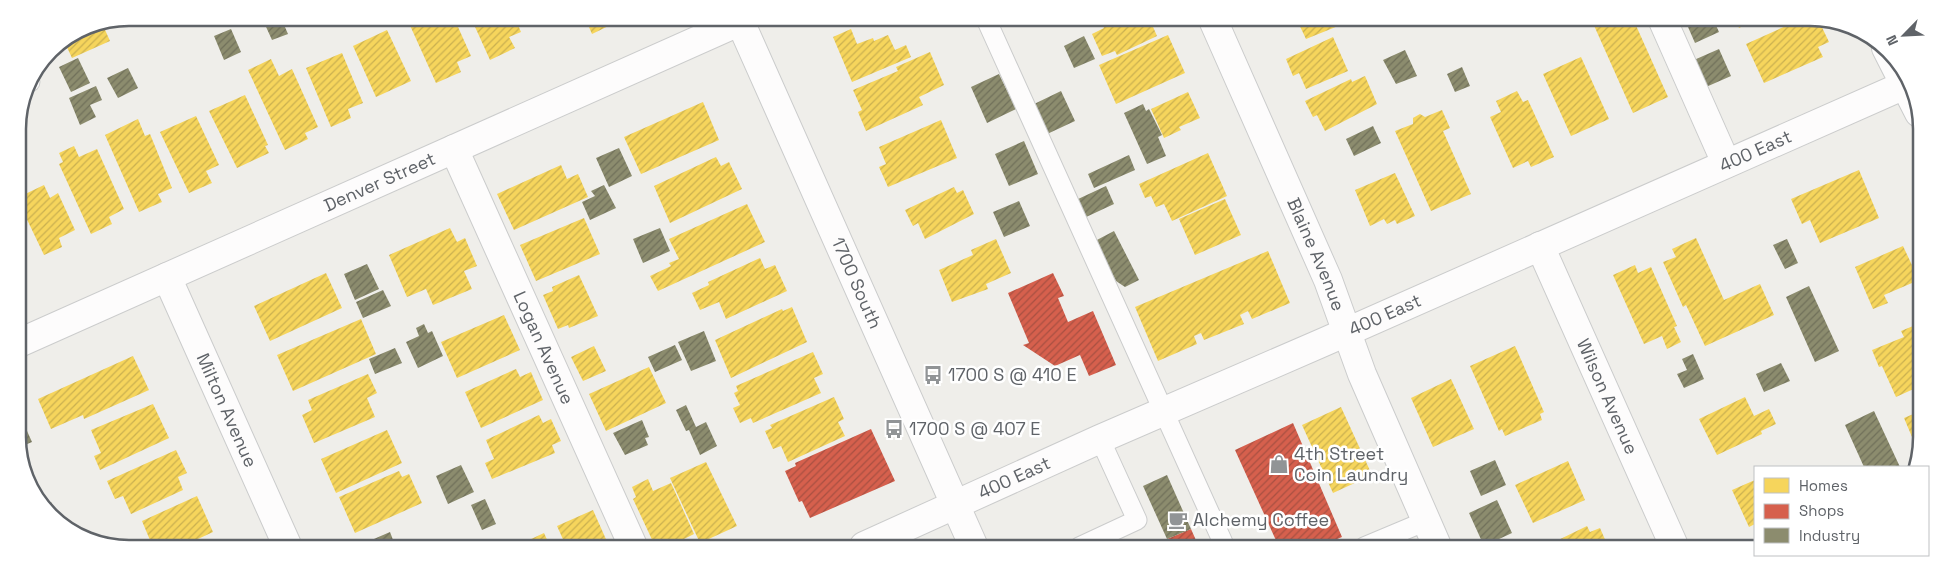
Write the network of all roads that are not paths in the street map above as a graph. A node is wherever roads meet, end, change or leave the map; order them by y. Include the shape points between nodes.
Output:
1 (727, 26) edge
2 (743, 26) edge
3 (989, 26) edge
4 (1216, 26) edge
5 (1665, 26) edge
6 (1903, 85) edge
7 (454, 149) junction
8 (1726, 163) junction
9 (1540, 246) junction
10 (167, 277) junction
11 (1348, 332) junction
12 (26, 340) edge
13 (1165, 412) junction
14 (1100, 439) junction
15 (956, 505) junction
16 (1426, 521) junction
17 (285, 540) edge
18 (630, 540) edge
19 (877, 540) edge
20 (971, 540) edge
21 (1095, 540) edge
22 (1222, 540) edge
23 (1381, 540) edge
24 (1434, 540) edge
25 (1671, 540) edge

1 - 7 street, Denver Street
2 - 15 street, 1700 South
3 - 13 lane
4 - 11 street, Blaine Avenue
5 - 8 street
6 - 8 street, 400 East
7 - 10 street, Denver Street
7 - 18 street, Logan Avenue
8 - 9 street, 400 East
9 - 11 street, 400 East
9 - 25 street, Wilson Avenue
10 - 12 street, Denver Street
10 - 17 street, Milton Avenue
11 - 13 street, 400 East
11 - 16 street, Blaine Avenue via 1362,374
13 - 14 street, 400 East
13 - 22 lane
14 - 15 street, 400 East
14 - 21 lane via 1137,520
15 - 19 street, 400 East
15 - 20 street, 1700 South
16 - 23 lane
16 - 24 street, Blaine Avenue

